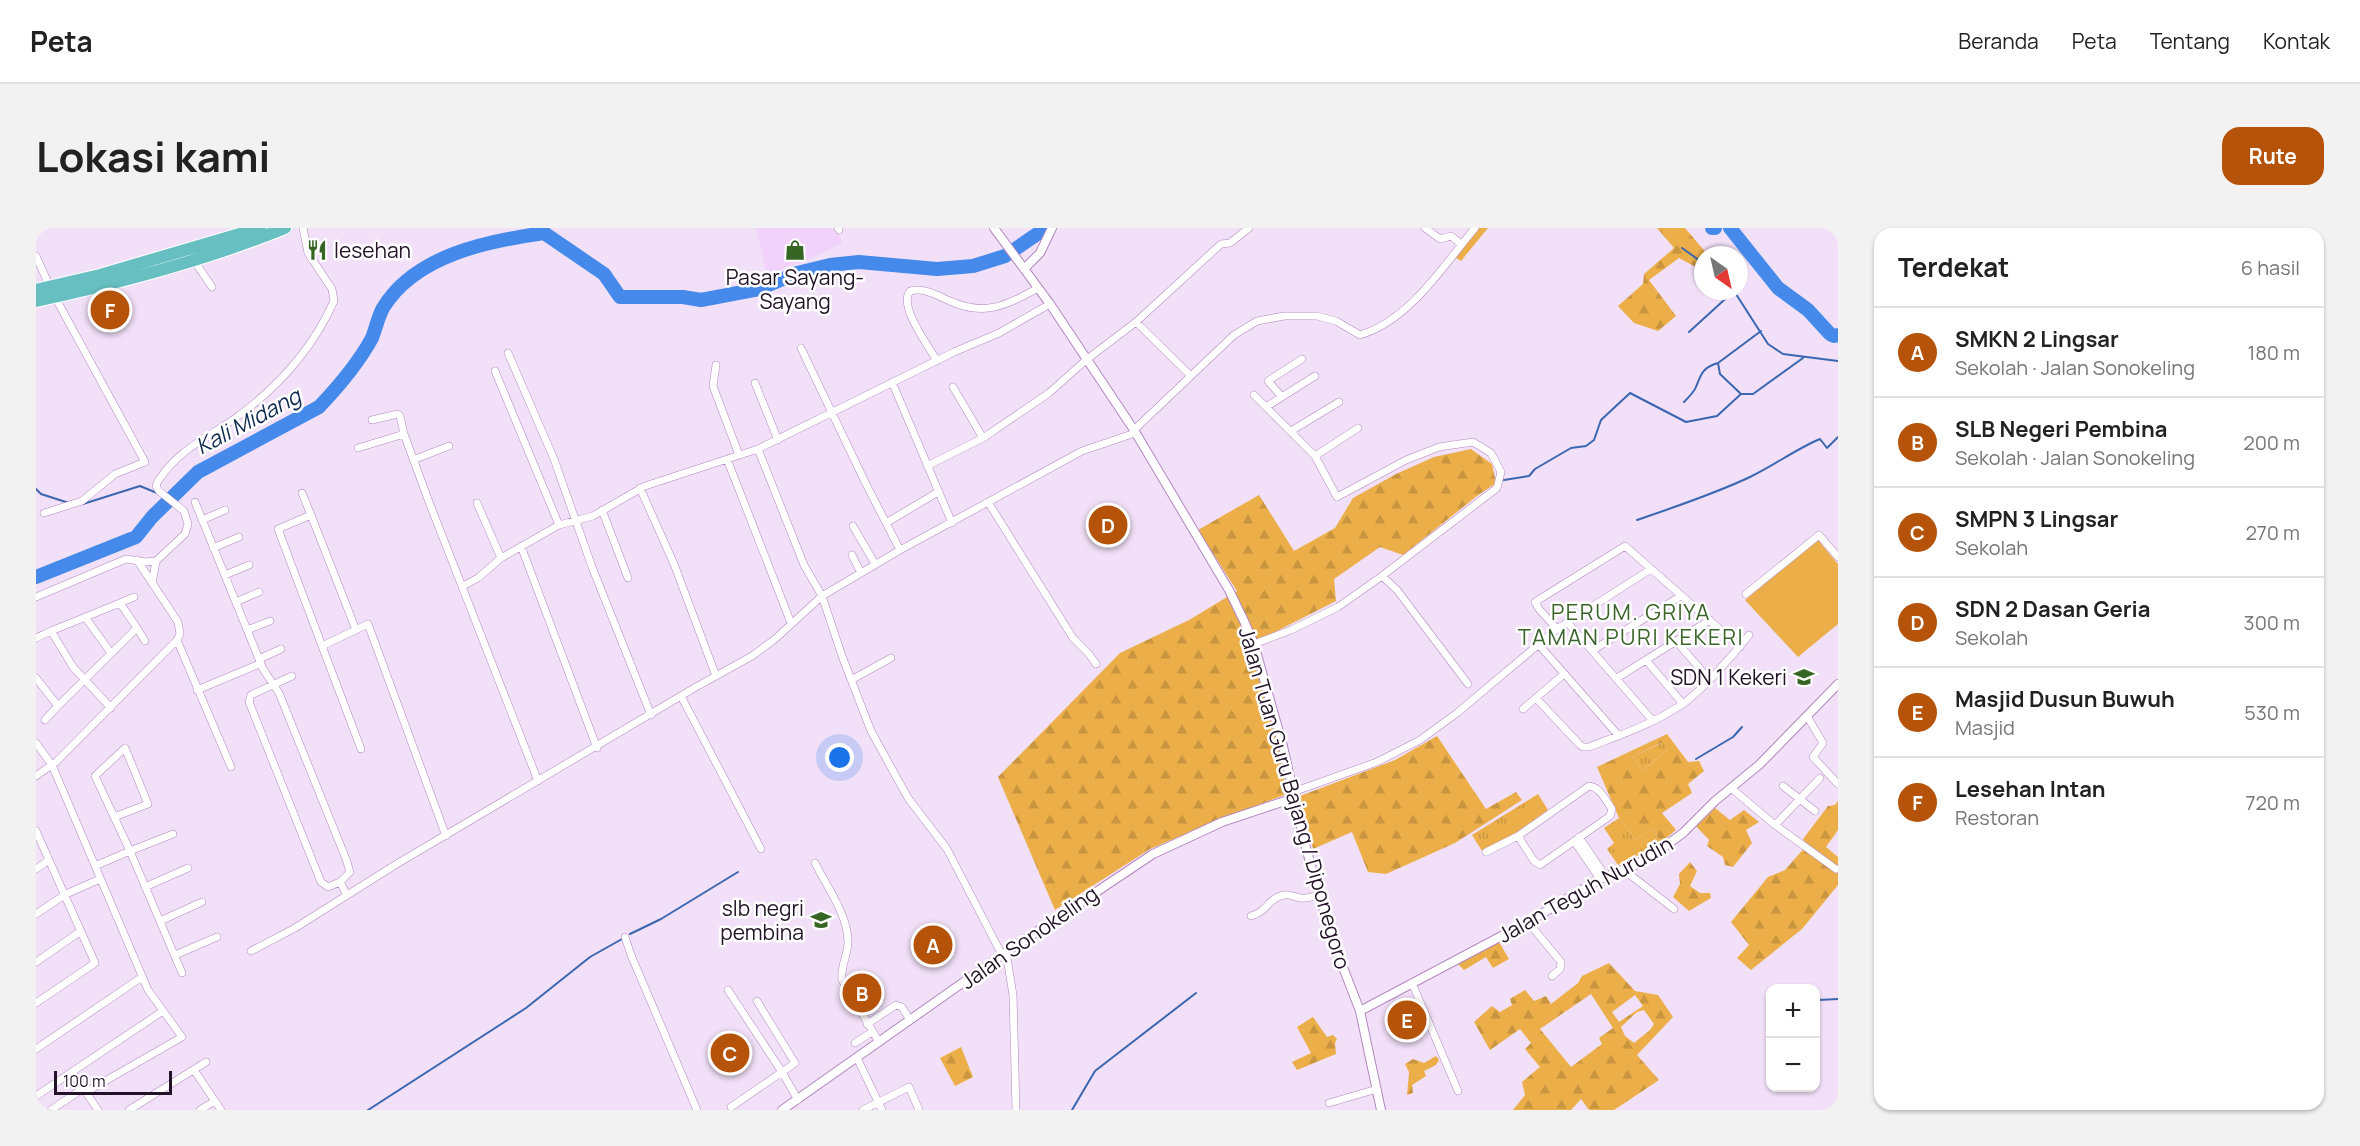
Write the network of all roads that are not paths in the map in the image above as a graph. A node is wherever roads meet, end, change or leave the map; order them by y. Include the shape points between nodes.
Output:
1 (260, 228) edge
2 (285, 228) edge
3 (303, 228) edge
4 (1052, 228) edge
5 (1249, 228) edge
6 (1425, 228) edge
7 (1475, 228) edge
8 (995, 230) edge
9 (1461, 244) junction
10 (36, 256) edge
11 (194, 259) junction
12 (1024, 269) junction
13 (102, 280) junction
14 (212, 287) dead end
15 (1038, 288) junction
16 (36, 290) edge
17 (52, 292) junction
18 (36, 301) edge
19 (1050, 304) junction
20 (1136, 322) junction
21 (801, 348) dead end
22 (508, 353) dead end
23 (1302, 359) dead end
24 (1086, 360) junction
25 (937, 361) junction
26 (717, 365) dead end
27 (495, 371) dead end
28 (1190, 375) junction
29 (1315, 376) dead end
30 (892, 382) junction
31 (755, 383) dead end
32 (953, 387) dead end
33 (1254, 395) dead end
34 (1282, 397) junction
35 (1339, 402) dead end
36 (1266, 407) junction
37 (832, 413) junction
38 (372, 420) dead end
39 (1358, 428) dead end
40 (1135, 431) junction
41 (1291, 431) junction
42 (404, 434) junction
43 (983, 438) junction
44 (778, 440) junction
45 (449, 446) dead end
46 (358, 448) dead end
47 (758, 449) junction
48 (739, 455) junction
49 (1316, 456) junction
50 (727, 459) junction
51 (413, 460) junction
52 (927, 466) junction
53 (640, 488) junction
54 (938, 492) junction
55 (302, 493) dead end
56 (195, 502) dead end
57 (988, 502) junction
58 (477, 503) dead end
59 (225, 510) dead end
60 (602, 510) junction
61 (44, 513) dead end
62 (311, 515) junction
63 (202, 520) junction
64 (575, 521) junction
65 (886, 523) junction
66 (952, 523) junction
67 (559, 525) junction
68 (853, 526) dead end
69 (238, 537) dead end
70 (521, 546) junction
71 (213, 548) junction
72 (900, 549) junction
73 (852, 555) dead end
74 (1838, 557) edge
75 (501, 558) junction
76 (136, 560) junction
77 (156, 561) junction
78 (875, 564) junction
79 (249, 565) dead end
80 (1651, 569) junction
81 (861, 573) junction
82 (225, 575) junction
83 (1382, 576) junction
84 (628, 578) dead end
85 (152, 583) junction
86 (463, 586) junction
87 (259, 592) dead end
88 (1746, 594) dead end
89 (822, 596) junction
90 (1681, 596) junction
91 (36, 597) edge
92 (134, 597) dead end
93 (236, 602) junction
94 (120, 603) junction
95 (86, 617) junction
96 (1710, 620) junction
97 (270, 621) dead end
98 (1567, 622) junction
99 (791, 623) junction
100 (136, 628) junction
101 (1557, 629) junction
102 (247, 630) junction
103 (356, 630) junction
104 (51, 632) junction
105 (1749, 635) dead end
106 (36, 638) edge
107 (177, 640) junction
108 (1676, 640) junction
109 (145, 641) dead end
110 (1254, 644) junction
111 (1539, 645) junction
112 (322, 646) junction
113 (1740, 647) junction
114 (281, 649) dead end
115 (1593, 650) junction
116 (111, 653) junction
117 (891, 658) dead end
118 (1646, 660) junction
119 (258, 662) junction
120 (1096, 664) dead end
121 (1564, 674) junction
122 (292, 676) dead end
123 (716, 676) junction
124 (36, 678) edge
125 (1617, 678) junction
126 (84, 679) junction
127 (1709, 679) junction
128 (851, 680) junction
129 (271, 684) junction
130 (1468, 684) dead end
131 (1838, 684) edge
132 (197, 690) junction
133 (681, 696) junction
134 (1536, 698) junction
135 (1683, 704) junction
136 (58, 706) junction
137 (111, 708) junction
138 (1523, 709) dead end
139 (651, 715) junction
140 (1807, 716) junction
141 (45, 720) dead end
142 (1653, 721) junction
143 (1619, 736) junction
144 (36, 742) edge
145 (361, 748) dead end
146 (597, 748) junction
147 (52, 765) junction
148 (231, 767) dead end
149 (36, 776) edge
150 (1820, 778) dead end
151 (538, 781) junction
152 (1838, 784) edge
153 (1783, 786) dead end
154 (1731, 788) junction
155 (1293, 795) junction
156 (1799, 799) junction
157 (1815, 811) dead end
158 (114, 818) junction
159 (1775, 825) junction
160 (36, 831) edge
161 (173, 834) dead end
162 (446, 836) junction
163 (1518, 836) junction
164 (1576, 839) junction
165 (761, 849) dead end
166 (130, 851) junction
167 (1486, 852) dead end
168 (49, 860) junction
169 (815, 863) dead end
170 (95, 866) junction
171 (188, 868) dead end
172 (36, 869) edge
173 (1836, 869) dead end
174 (1624, 870) junction
175 (1603, 878) junction
176 (100, 879) junction
177 (340, 882) junction
178 (145, 887) junction
179 (66, 894) junction
180 (1320, 895) junction
181 (347, 896) junction
182 (202, 902) dead end
183 (1674, 909) dead end
184 (36, 914) edge
185 (1251, 916) dead end
186 (160, 921) junction
187 (1528, 922) junction
188 (81, 931) junction
189 (217, 937) dead end
190 (625, 937) dead end
191 (251, 951) dead end
192 (1004, 954) junction
193 (174, 955) junction
194 (36, 962) edge
195 (182, 973) dead end
196 (1552, 976) dead end
197 (142, 977) junction
198 (1412, 983) junction
199 (728, 990) dead end
200 (757, 1001) dead end
201 (36, 1004) edge
202 (163, 1011) junction
203 (1360, 1011) junction
204 (910, 1020) junction
205 (867, 1024) junction
206 (872, 1032) junction
207 (879, 1042) junction
208 (855, 1043) dead end
209 (36, 1048) edge
210 (857, 1058) junction
211 (206, 1062) dead end
212 (194, 1070) junction
213 (72, 1072) junction
214 (782, 1072) junction
215 (1377, 1089) junction
216 (85, 1090) junction
217 (1458, 1091) dead end
218 (36, 1096) edge
219 (798, 1100) junction
220 (215, 1101) junction
221 (878, 1102) junction
222 (1329, 1103) dead end
223 (731, 1107) dead end
224 (51, 1110) edge
225 (98, 1110) edge
226 (129, 1110) edge
227 (200, 1110) edge
228 (220, 1110) edge
229 (697, 1110) edge
230 (782, 1110) edge
231 (863, 1110) edge
232 (882, 1110) edge
233 (919, 1110) edge
234 (1016, 1110) edge
235 (1381, 1110) edge

1 - 13 highway
2 - 11 highway
3 - 77 street via 308,253 334,295 330,310 290,370 270,391 187,448 158,481 159,491 181,508 188,529
4 - 12 street via 1040,253
5 - 20 street via 1230,243 1219,246
6 - 9 street via 1440,238 1452,236
7 - 9 street
8 - 12 street, Jalan Tuan Guru Bajang / Diponegoro
9 - 28 street via 1407,307 1371,332 1358,335 1336,321 1303,314 1263,320 1234,335
10 - 17 street
11 - 13 highway
11 - 14 street
12 - 15 street, Jalan Tuan Guru Bajang / Diponegoro
13 - 17 highway
15 - 19 street, Jalan Tuan Guru Bajang / Diponegoro
15 - 25 street via 1011,303 989,309 952,303 924,291 910,291 906,296 907,307
16 - 17 highway
17 - 18 highway
17 - 61 street via 146,462 115,474 82,501
19 - 24 street, Jalan Tuan Guru Bajang / Diponegoro
19 - 25 street
20 - 24 street
20 - 28 street
21 - 37 street
22 - 64 street via 554,459
23 - 34 street via 1268,381
24 - 40 street, Jalan Tuan Guru Bajang / Diponegoro
24 - 43 street via 1049,393
25 - 30 street
26 - 48 street via 713,386
27 - 67 street
28 - 40 street
29 - 34 street
30 - 37 street
30 - 52 street
31 - 44 street
32 - 43 street
33 - 36 street
34 - 36 street
35 - 41 street
36 - 41 street
37 - 44 street
37 - 65 street
38 - 42 street via 399,415
39 - 49 street
40 - 57 street via 1082,451
40 - 110 street, Jalan Tuan Guru Bajang / Diponegoro via 1229,590
41 - 49 street
42 - 46 street
42 - 51 street
43 - 52 street
44 - 47 street
45 - 51 street
47 - 48 street
47 - 89 street via 804,565
48 - 50 street
49 - 83 street via 1337,497 1439,447 1473,442 1491,453 1501,471 1497,488
50 - 53 street
50 - 99 street
51 - 86 street
52 - 54 street
53 - 60 street
53 - 123 street via 674,564
54 - 65 street
54 - 66 street
55 - 62 street
56 - 63 street
57 - 66 street
57 - 120 street via 1073,638
58 - 75 street
59 - 63 street
60 - 64 street
60 - 84 street
62 - 103 street
62 - 112 street via 278,529
63 - 71 street
64 - 67 street
64 - 139 street
65 - 72 street
66 - 72 street
67 - 70 street
68 - 78 street
69 - 71 street
70 - 75 street
70 - 146 street
71 - 82 street
72 - 78 street
73 - 81 street
74 - 88 street via 1819,535
75 - 86 street
76 - 77 street
76 - 85 street
76 - 91 street via 126,559
77 - 85 street
78 - 81 street
79 - 82 street
80 - 90 street
80 - 98 street
80 - 101 street via 1625,546 1535,602
81 - 89 street
82 - 93 street
83 - 110 street via 1338,608
83 - 130 street via 1397,590
85 - 107 street via 178,622
86 - 151 street
87 - 93 street
89 - 99 street
89 - 128 street
90 - 96 street
90 - 115 street
92 - 94 street
93 - 102 street
94 - 95 street
94 - 100 street
95 - 104 street
95 - 116 street
96 - 108 street
96 - 113 street
97 - 102 street
98 - 101 street
98 - 115 street
99 - 123 street via 752,656
100 - 109 street
100 - 116 street
101 - 111 street
102 - 119 street
103 - 112 street
103 - 162 street via 368,624
104 - 106 street
104 - 126 street
105 - 113 street
107 - 132 street
107 - 137 street
108 - 118 street
108 - 127 street
110 - 155 street, Jalan Tuan Guru Bajang / Diponegoro via 1288,762
111 - 121 street
111 - 155 street via 1457,713 1404,749
112 - 145 street
113 - 127 street
114 - 119 street
115 - 125 street
116 - 126 street
117 - 128 street
118 - 125 street
118 - 135 street
119 - 129 street
119 - 132 street
121 - 134 street
121 - 143 street
122 - 129 street
123 - 133 street
124 - 136 street
125 - 142 street
126 - 136 street
126 - 137 street
127 - 135 street
128 - 192 street via 871,731 904,791 947,849
129 - 177 street via 279,693 349,869
129 - 177 street via 249,696 249,702 321,882 328,887
131 - 140 street, Jalan Teguh Nurudin
132 - 148 street
133 - 139 street
133 - 165 street
134 - 138 street
134 - 143 street via 1584,747
135 - 142 street
136 - 141 street
137 - 147 street
139 - 146 street
140 - 152 street via 1823,743 1813,757
140 - 154 street, Jalan Teguh Nurudin
142 - 143 street
144 - 147 street
146 - 151 street
147 - 149 street
147 - 170 street
150 - 156 street
151 - 162 street
153 - 156 street
154 - 159 street
154 - 174 street, Jalan Teguh Nurudin via 1668,844
155 - 180 street, Jalan Tuan Guru Bajang / Diponegoro
155 - 192 street, Jalan Sonokeling via 1153,854
156 - 157 street
156 - 159 street
158 - 158 street via 95,776 125,748 148,804
158 - 166 street
159 - 173 street
160 - 168 street
161 - 166 street
162 - 181 street
163 - 164 street via 1540,865
163 - 164 street via 1592,786 1612,814
163 - 167 street
164 - 175 street
166 - 170 street
166 - 178 street
168 - 172 street
168 - 179 street
169 - 205 street via 847,928 842,980
170 - 176 street
171 - 178 street
174 - 175 street, Jalan Teguh Nurudin
174 - 183 street
175 - 187 street, Jalan Teguh Nurudin
176 - 179 street
176 - 197 street
177 - 181 street
178 - 186 street
179 - 184 street
179 - 188 street
180 - 185 street via 1285,895
180 - 203 street, Jalan Tuan Guru Bajang / Diponegoro
181 - 191 street
182 - 186 street
186 - 193 street
187 - 196 street via 1561,962
187 - 198 street, Jalan Teguh Nurudin
188 - 194 street
188 - 201 street via 95,963
189 - 193 street
190 - 229 street
192 - 204 street, Jalan Sonokeling
192 - 234 street via 1013,995
193 - 195 street
197 - 202 street
197 - 209 street
198 - 203 street, Jalan Teguh Nurudin
198 - 217 street
199 - 214 street
200 - 214 street via 795,1063
202 - 213 street
202 - 216 street via 182,1037
203 - 215 street, Jalan Tuan Guru Bajang / Diponegoro
204 - 205 street via 898,1004
204 - 207 street, Jalan Sonokeling
205 - 206 street
206 - 207 street
206 - 208 street
207 - 210 street, Jalan Sonokeling
210 - 219 street, Jalan Sonokeling
210 - 221 street
211 - 212 street
212 - 220 street
212 - 226 street
213 - 216 street
213 - 218 street
214 - 219 street
214 - 223 street
215 - 222 street
215 - 235 street, Jalan Tuan Guru Bajang / Diponegoro
216 - 224 street
216 - 225 street
219 - 230 street, Jalan Sonokeling
220 - 227 street
220 - 228 street
221 - 231 street
221 - 232 street
221 - 233 street via 909,1087

